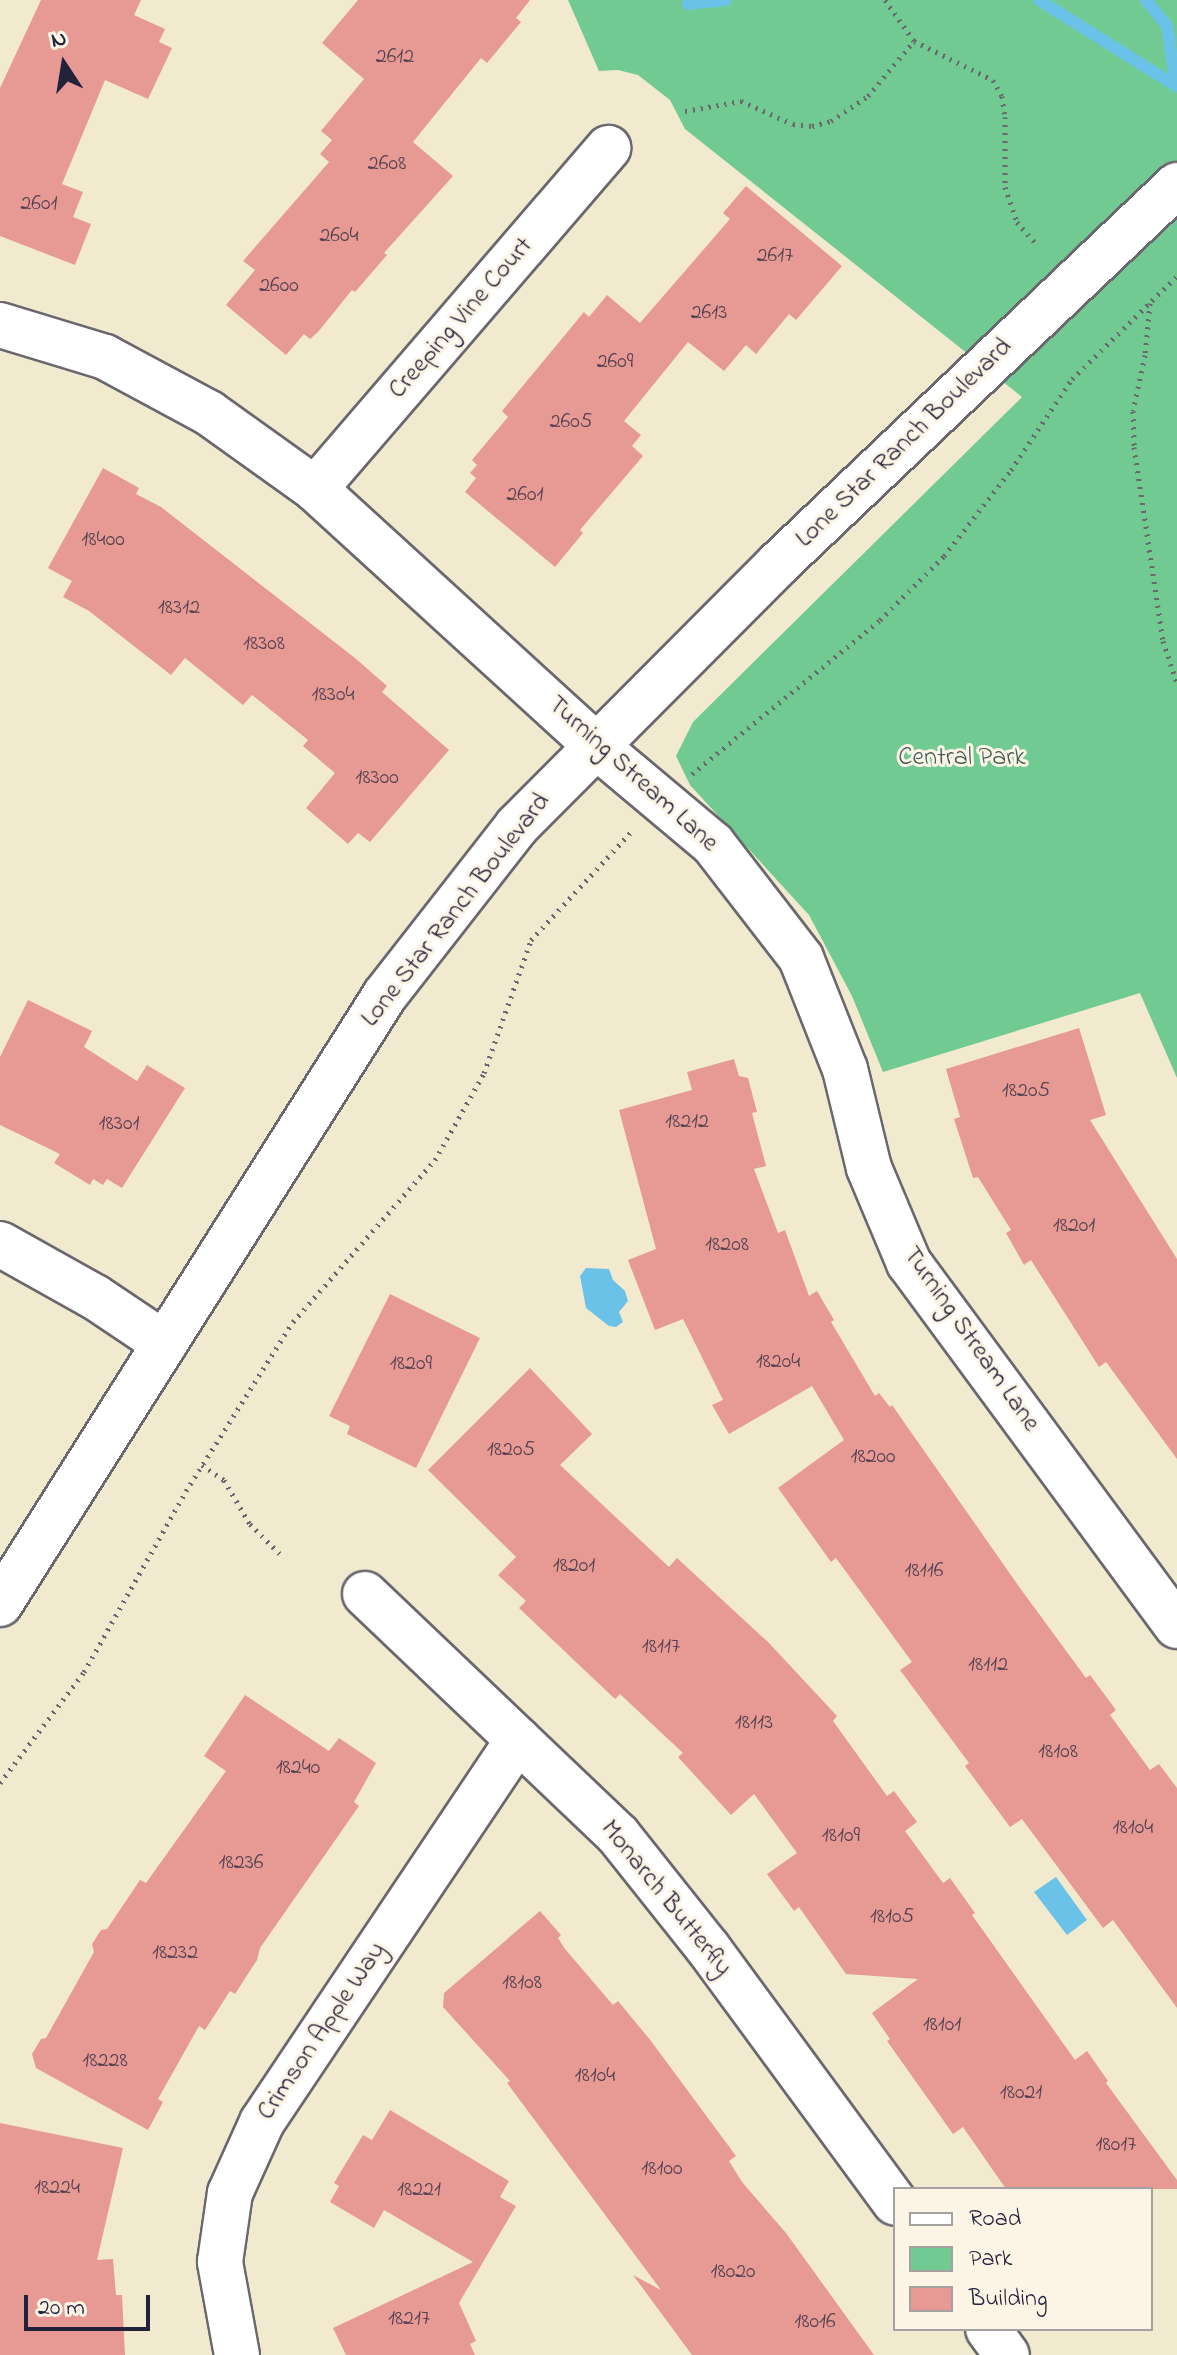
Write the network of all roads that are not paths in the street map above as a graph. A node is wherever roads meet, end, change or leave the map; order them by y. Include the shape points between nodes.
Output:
1 (608, 148) dead end
2 (1177, 185) edge
3 (0, 325) edge
4 (315, 489) junction
5 (595, 745) junction
6 (0, 1244) edge
7 (165, 1344) junction
8 (365, 1594) dead end
9 (0, 1604) edge
10 (1177, 1626) edge
11 (518, 1740) junction
12 (893, 2200) edge
13 (989, 2331) edge
14 (237, 2355) edge
15 (1007, 2355) edge

1 - 4 street, Creeping Vine Court
2 - 5 street, Lone Star Ranch Boulevard
3 - 4 street, Turning Stream Lane via 105,357 209,413
4 - 5 street, Turning Stream Lane
5 - 7 street, Lone Star Ranch Boulevard via 517,826 385,995
5 - 10 street, Turning Stream Lane via 713,844 801,958 845,1069 869,1168 909,1263
6 - 7 street
7 - 9 street, Lone Star Ranch Boulevard
8 - 11 street, Monarch Butterfly
11 - 12 street, Monarch Butterfly via 618,1835
11 - 14 street, Crimson Apple Way via 262,2122 230,2193 220,2262
13 - 15 street

